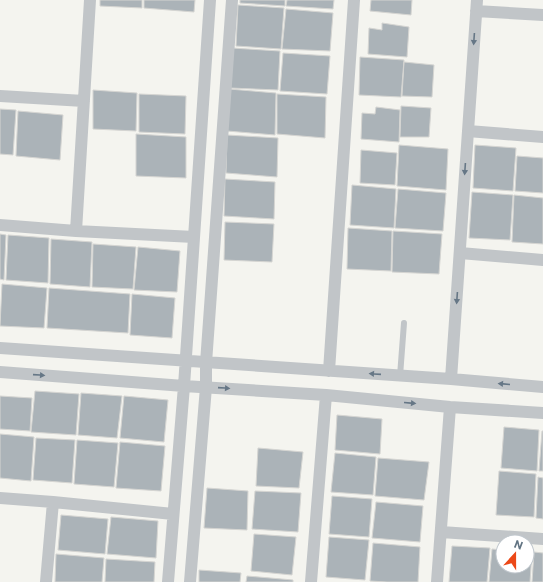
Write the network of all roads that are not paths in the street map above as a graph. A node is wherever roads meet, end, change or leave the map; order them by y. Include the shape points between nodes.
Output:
1 (90, 0) edge
2 (210, 0) edge
3 (232, 0) edge
4 (354, 0) edge
5 (477, 5) edge
6 (543, 15) edge
7 (0, 96) edge
8 (84, 101) junction
9 (468, 131) junction
10 (543, 137) edge
11 (0, 225) edge
12 (76, 231) junction
13 (194, 237) junction
14 (460, 253) junction
15 (543, 260) edge
16 (404, 323) dead end
17 (0, 348) edge
18 (185, 361) junction
19 (206, 363) junction
20 (0, 372) edge
21 (329, 372) junction
22 (400, 376) junction
23 (451, 380) junction
24 (184, 386) junction
25 (206, 387) junction
26 (543, 387) edge
27 (326, 395) junction
28 (450, 407) junction
29 (543, 413) edge
30 (0, 498) edge
31 (53, 502) junction
32 (173, 514) junction
33 (441, 532) junction
34 (543, 539) edge
35 (46, 582) edge
36 (168, 582) edge
37 (190, 582) edge
38 (311, 582) edge
39 (437, 582) edge

1 - 8 street
2 - 13 street
3 - 19 street
4 - 21 street
5 - 6 street
5 -> 9 street
7 - 8 street
8 - 12 street
9 - 10 street
9 -> 14 street
11 - 12 street
12 - 13 street
13 - 18 street
14 - 15 street
14 -> 23 street
16 - 22 lane
17 - 18 street
18 - 19 street
18 - 24 street
19 - 21 street
19 - 25 street
20 -> 24 street
22 -> 21 street
22 - 23 street
26 -> 23 street
24 - 25 street
24 - 32 street
25 -> 27 street
25 - 37 street
27 -> 28 street
27 - 38 street
28 - 29 street
28 - 33 street
30 - 31 street
31 - 32 street
31 - 35 street
32 - 36 street
33 - 34 street
33 - 39 street

